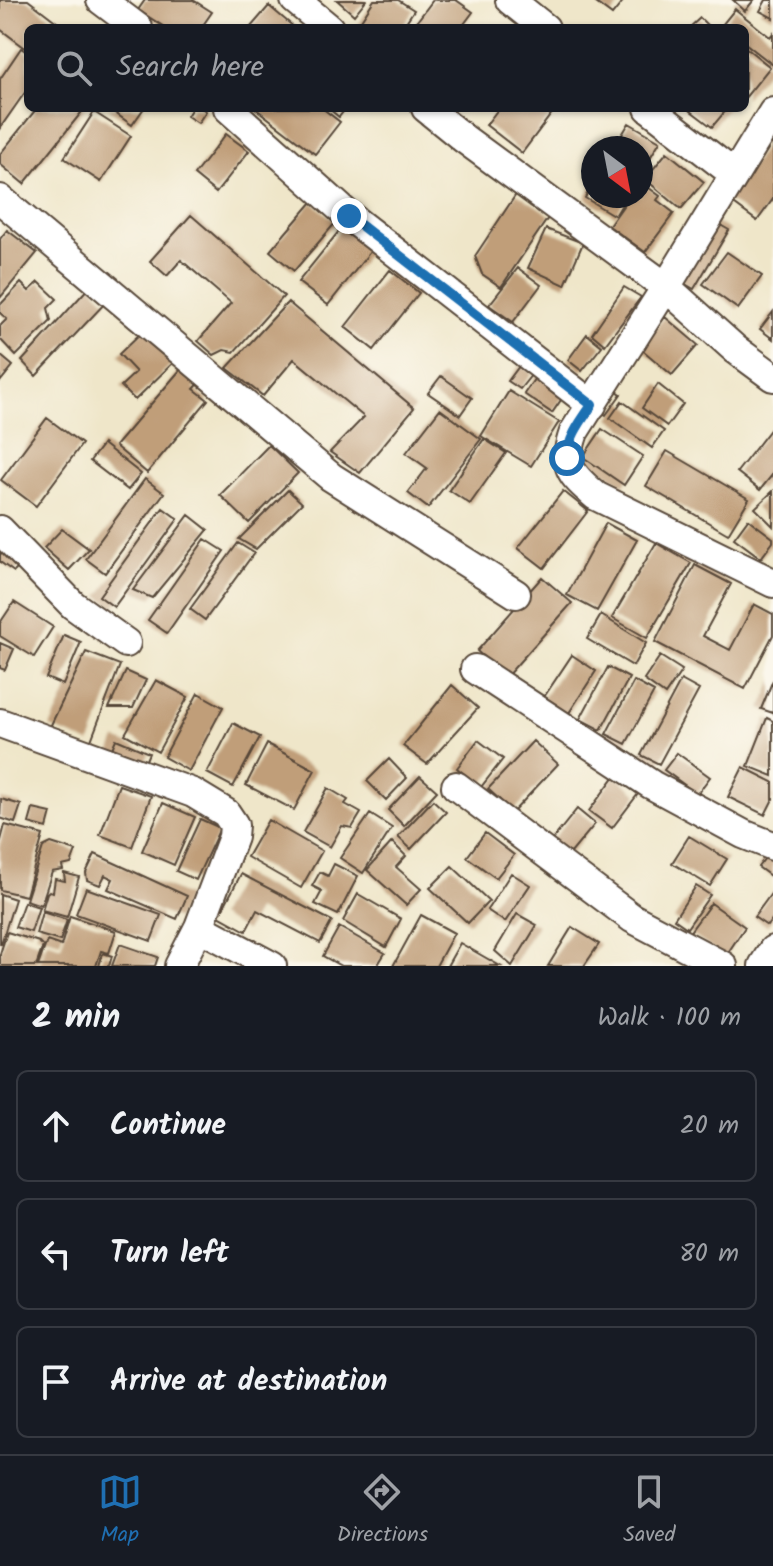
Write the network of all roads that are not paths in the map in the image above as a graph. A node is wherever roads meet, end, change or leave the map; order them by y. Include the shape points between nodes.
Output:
1 (101, 0) edge
2 (295, 0) edge
3 (510, 0) edge
4 (133, 24) edge
5 (324, 24) edge
6 (540, 24) edge
7 (232, 112) edge
8 (431, 112) edge
9 (654, 112) edge
10 (773, 112) edge
11 (734, 174) junction
12 (0, 199) edge
13 (666, 287) junction
14 (773, 377) edge
15 (592, 405) junction
16 (0, 530) edge
17 (773, 583) edge
18 (516, 594) dead end
19 (126, 643) dead end
20 (475, 669) dead end
21 (0, 723) edge
22 (456, 786) dead end
23 (773, 846) edge
24 (199, 927) junction
25 (773, 950) edge
26 (179, 966) edge
27 (272, 966) edge
28 (723, 966) edge
29 (763, 966) edge

1 - 4 street
2 - 5 street
3 - 6 street
7 - 15 street via 349,216
8 - 13 street
9 - 11 street
10 - 11 street
11 - 13 street
12 - 18 street via 331,477
13 - 14 street
13 - 15 street
15 - 17 street via 568,450 579,482 596,496
16 - 19 street via 73,605
20 - 23 street via 652,785
21 - 24 street via 193,793 226,813 234,825 233,837
22 - 28 street via 632,918
24 - 26 street
24 - 27 street
25 - 29 street

